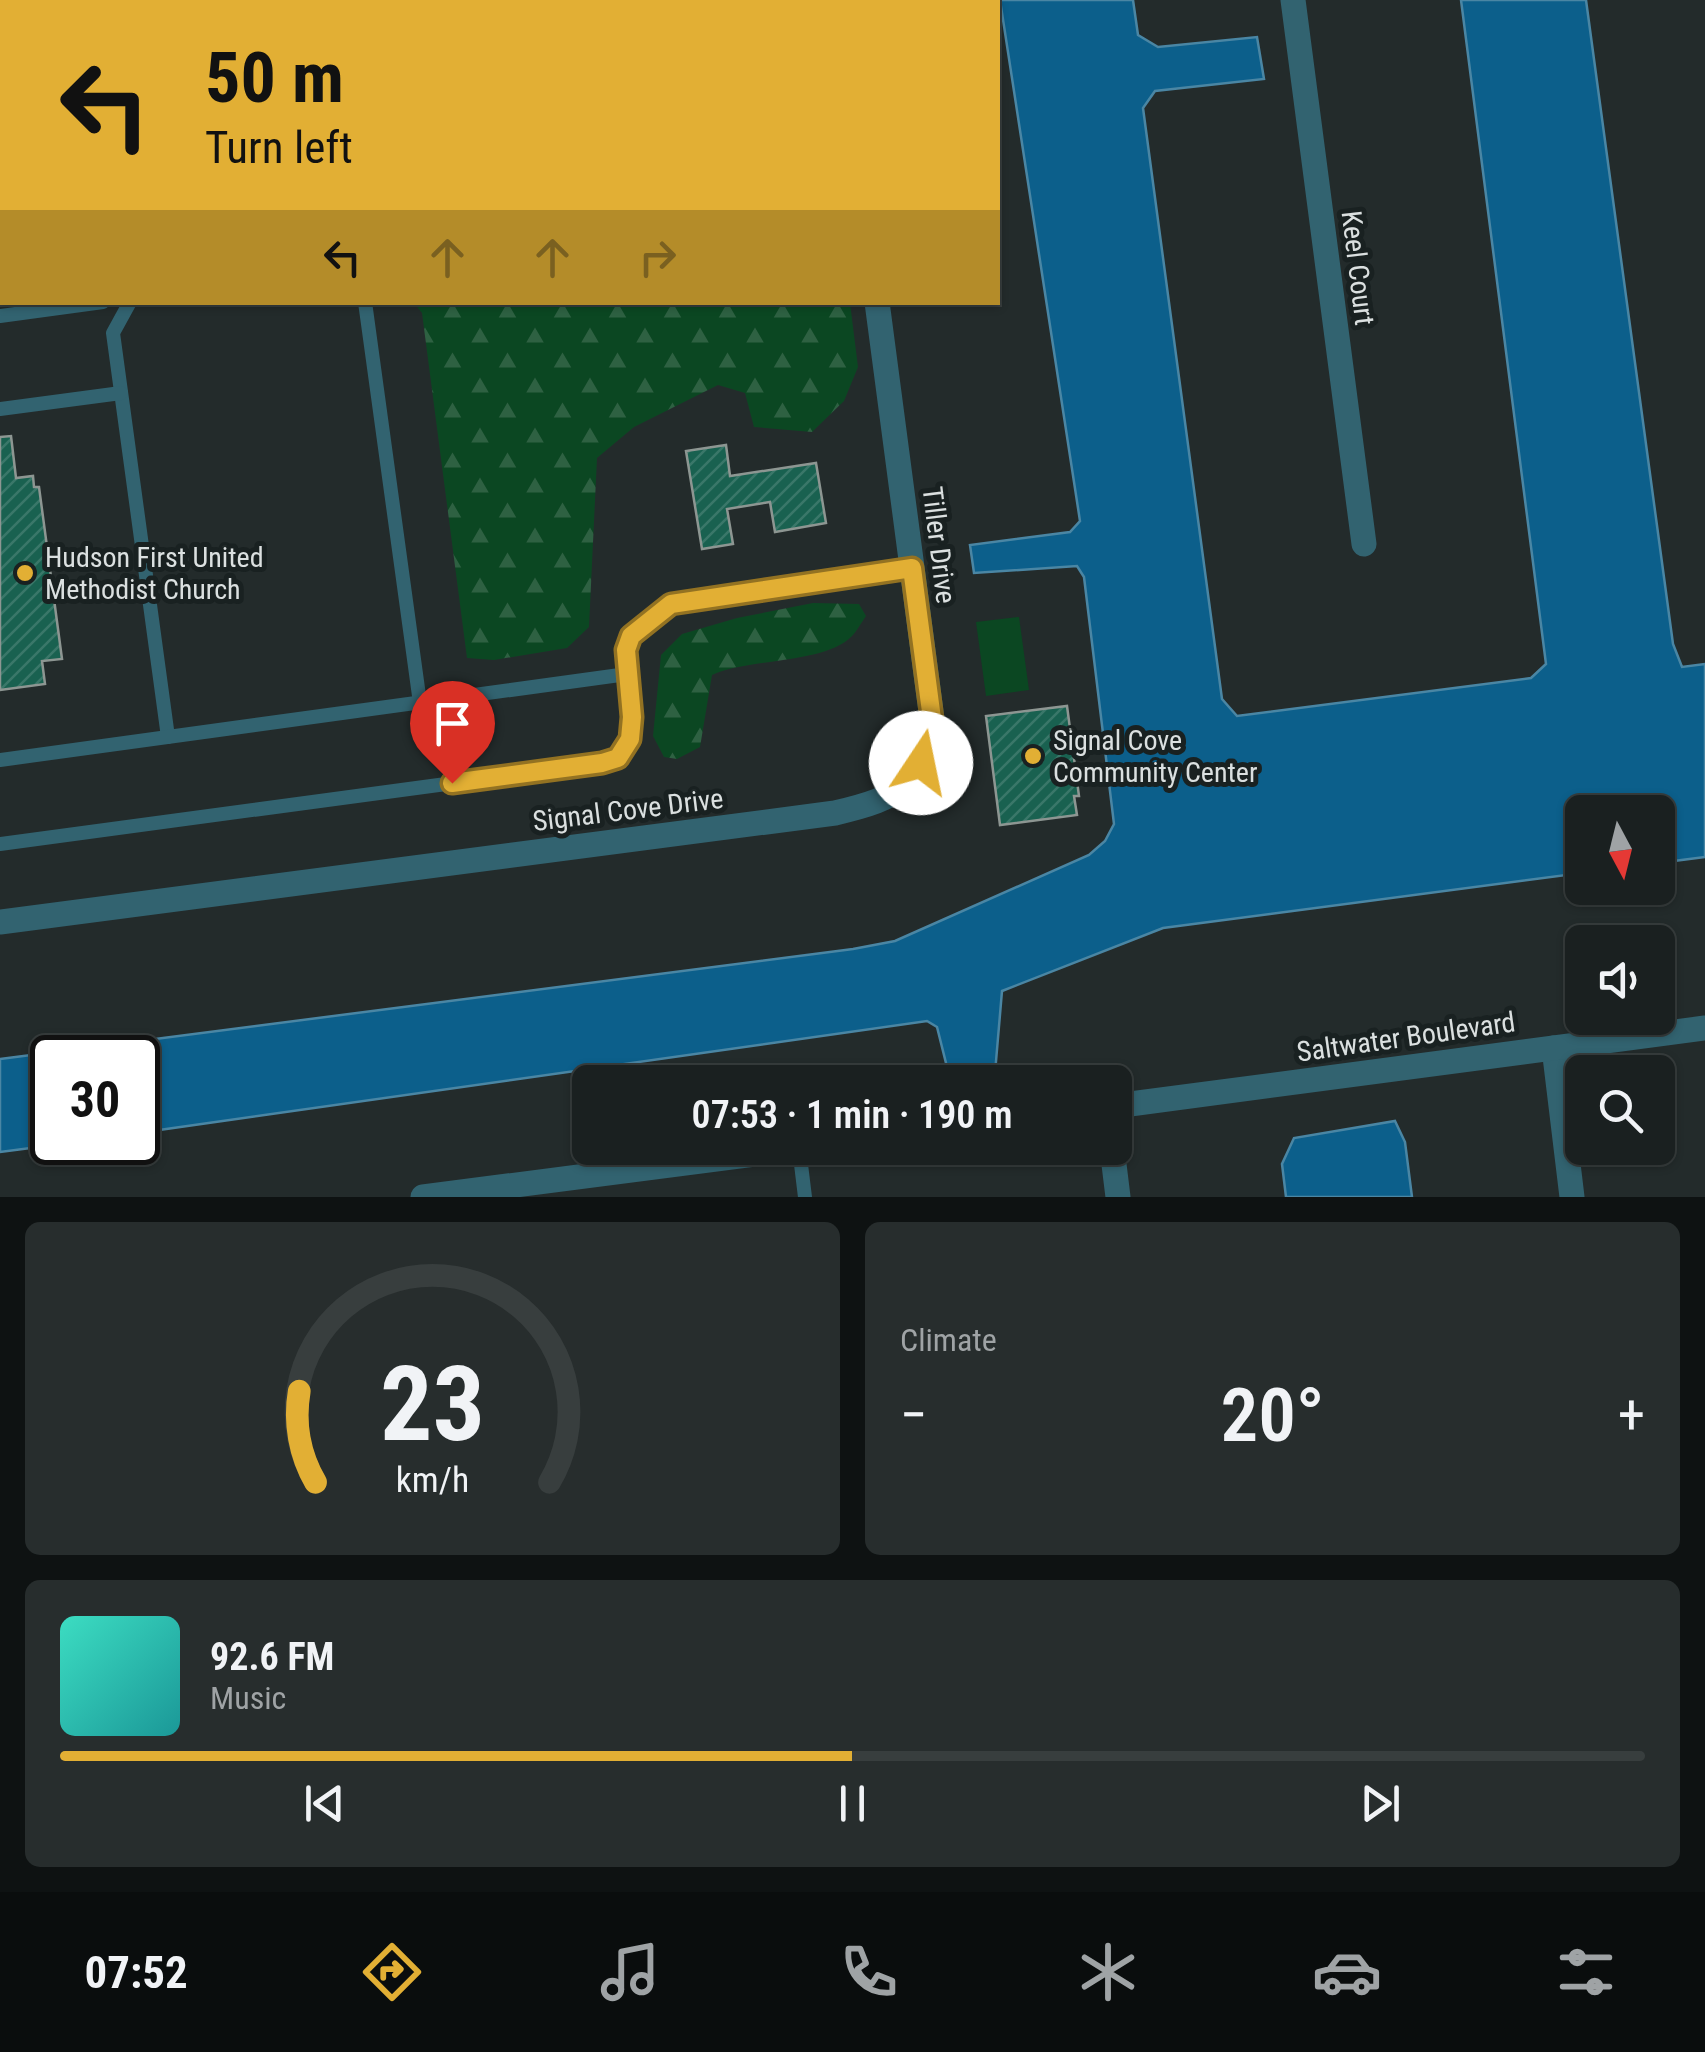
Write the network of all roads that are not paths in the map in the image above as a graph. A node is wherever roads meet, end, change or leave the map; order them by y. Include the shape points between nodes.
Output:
1 (1293, 0) edge
2 (82, 305) edge
3 (128, 305) edge
4 (365, 305) edge
5 (878, 305) edge
6 (0, 316) edge
7 (121, 393) junction
8 (0, 409) edge
9 (1364, 544) dead end
10 (912, 568) junction
11 (627, 674) junction
12 (420, 703) junction
13 (168, 737) junction
14 (0, 760) edge
15 (902, 787) joint
16 (0, 844) edge
17 (0, 922) edge
18 (1705, 1028) edge
19 (1554, 1048) junction
20 (1132, 1104) edge
21 (697, 1165) edge
22 (802, 1165) edge
23 (1114, 1165) edge
24 (551, 1189) edge
25 (422, 1197) edge
26 (805, 1197) edge
27 (1118, 1197) edge
28 (1572, 1197) edge

1 - 9 street, Keel Court
2 - 6 lane
3 - 7 lane via 113,333
4 - 12 lane
5 - 10 street, Tiller Drive
7 - 8 lane
7 - 13 lane
10 - 11 lane via 671,604 631,636
10 - 15 street, Tiller Drive via 932,719 921,763
11 - 12 lane
11 - 16 lane via 630,739 618,758 602,763
12 - 13 lane
13 - 14 lane
15 - 17 street, Signal Cove Drive via 880,802 835,813
18 - 19 street, Saltwater Boulevard
19 - 20 street, Saltwater Boulevard
19 - 28 street
21 - 24 street
22 - 26 lane
23 - 27 street
24 - 25 street

